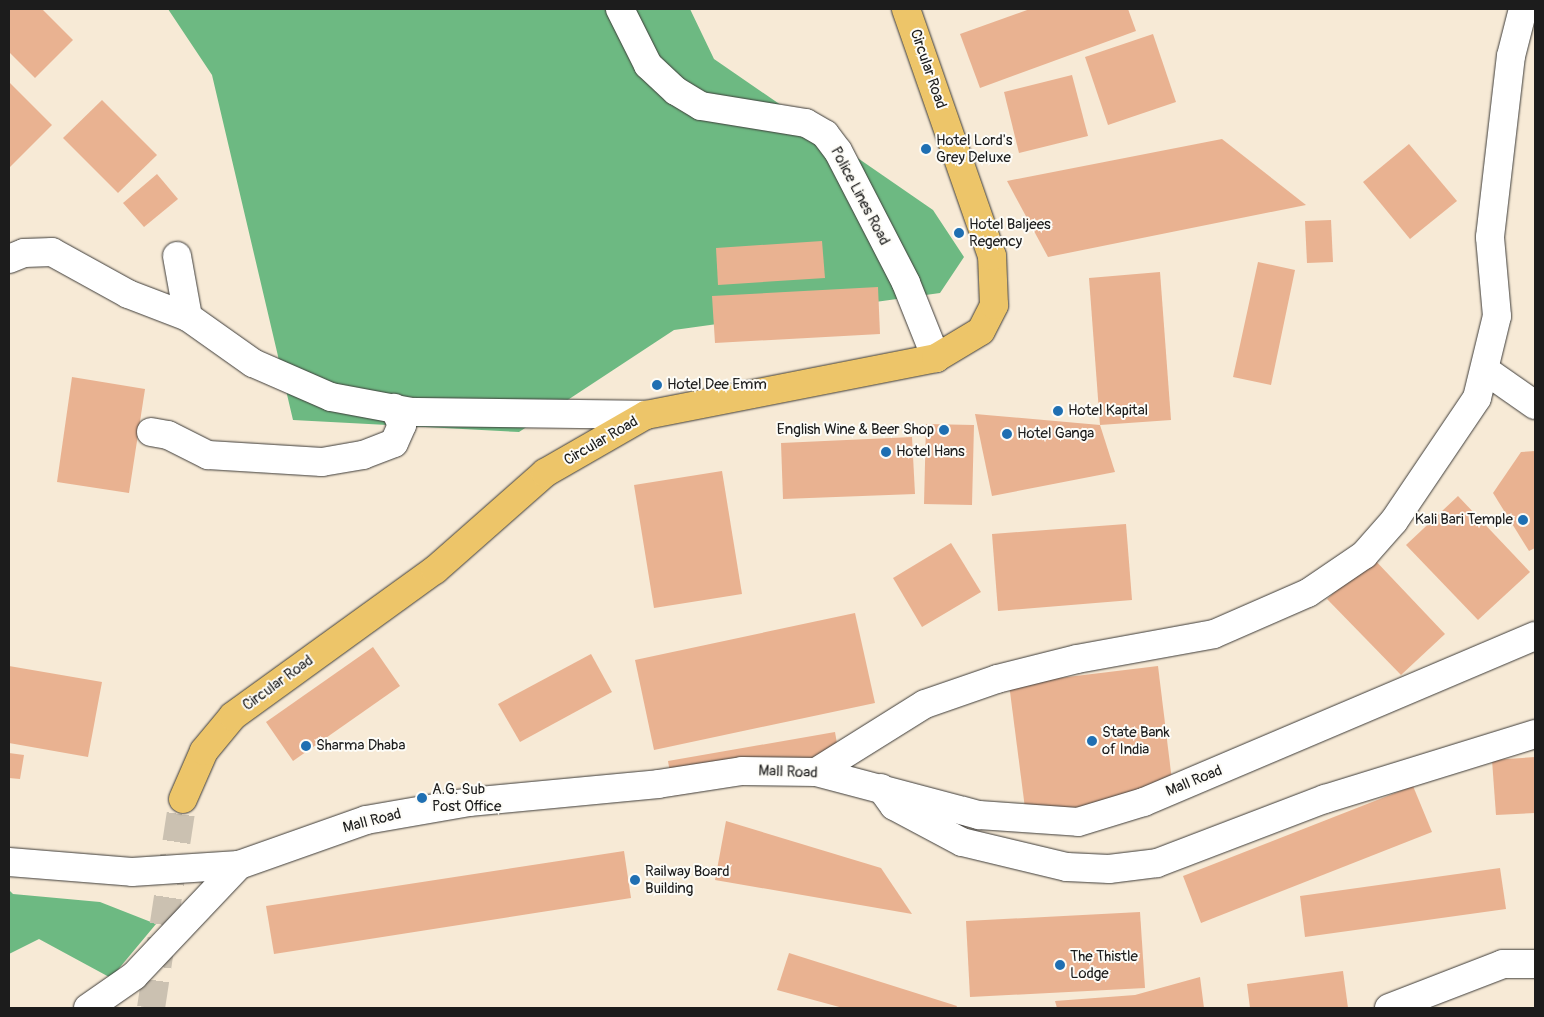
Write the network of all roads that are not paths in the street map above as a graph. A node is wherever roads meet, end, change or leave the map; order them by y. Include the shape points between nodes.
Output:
1 (620, 9) edge
2 (906, 9) edge
3 (1523, 9) edge
4 (177, 256) dead end
5 (9, 259) edge
6 (188, 317) junction
7 (936, 358) junction
8 (1485, 370) junction
9 (1535, 405) edge
10 (394, 408) junction
11 (646, 416) junction
12 (151, 432) dead end
13 (1535, 636) edge
14 (1535, 734) edge
15 (816, 772) junction
16 (878, 785) junction
17 (183, 799) tunnel mouth
18 (9, 862) edge
19 (239, 865) junction
20 (1535, 964) edge
21 (88, 1008) edge
22 (1389, 1008) edge

1 - 7 street, Police Lines Road via 648,65 676,91 701,106 806,123 825,134 838,151 906,283
2 - 7 main road, Circular Road via 992,256 994,278 994,304 981,331
3 - 8 street via 1515,29 1502,118 1490,237 1497,316
4 - 6 street
5 - 6 street via 24,253 52,252 128,294
6 - 10 street via 253,363 331,397
7 - 11 main road, Circular Road
8 - 9 street
8 - 15 street via 1477,398 1394,521 1364,555 1308,593 1214,634 1077,659 997,679 925,704
10 - 11 street
10 - 12 street via 402,425 394,443 363,455 322,462 208,455 168,434
11 - 17 main road, Circular Road via 545,473 434,570 233,716 204,751
13 - 16 street, Mall Road via 1172,790 1078,822 979,815
14 - 16 street via 1507,740 1325,799 1157,863 1109,869 1067,867 962,842 894,806
15 - 16 street, Mall Road
15 - 19 street, Mall Road via 742,770 658,784 469,802 366,820
18 - 19 street, Mall Road via 132,872
19 - 21 street via 134,976
20 - 22 street via 1503,964

